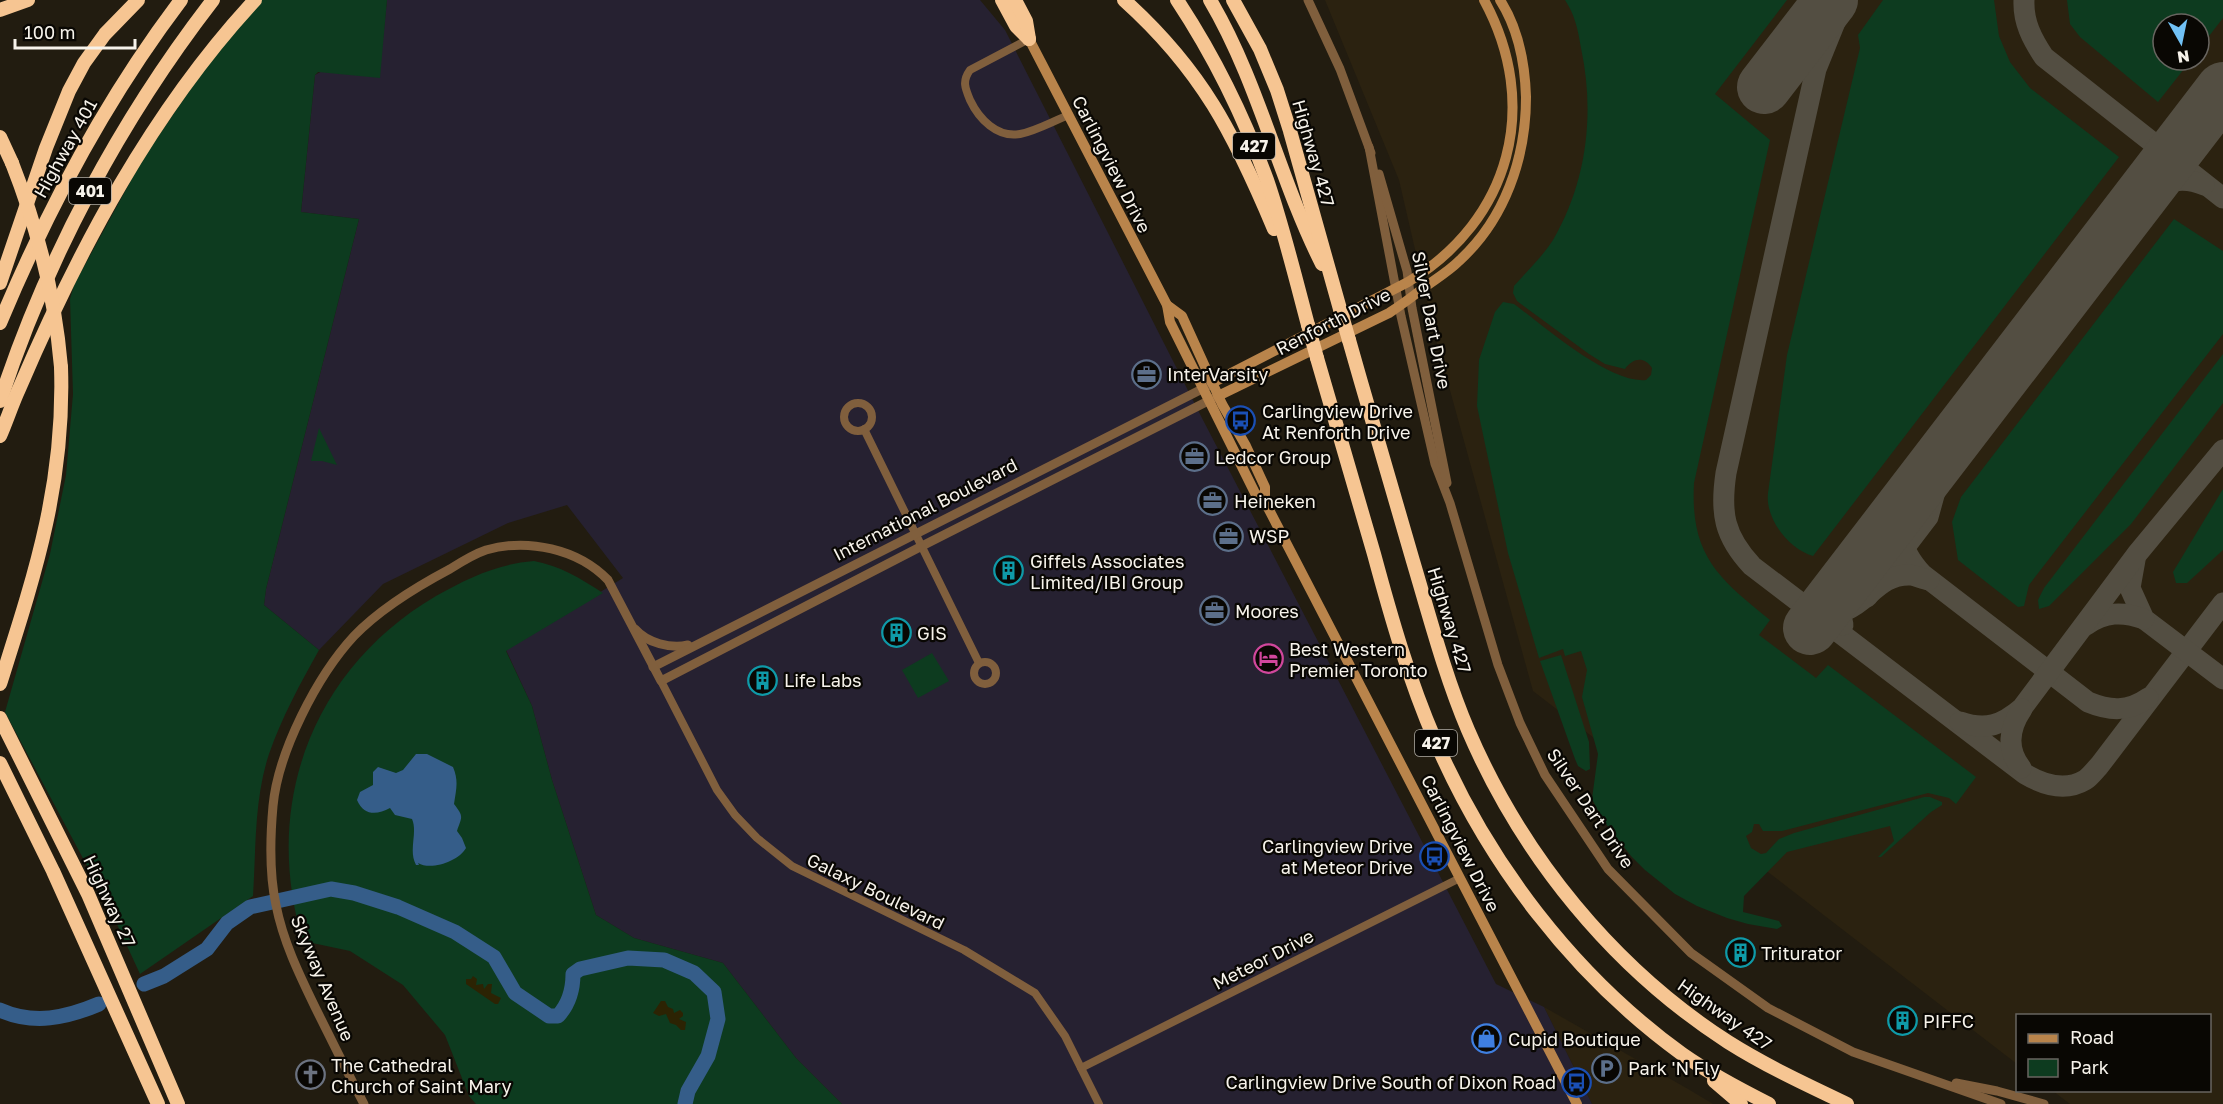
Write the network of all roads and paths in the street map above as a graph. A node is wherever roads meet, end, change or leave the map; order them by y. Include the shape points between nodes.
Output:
1 (28, 0) edge
2 (138, 0) edge
3 (181, 0) edge
4 (213, 0) edge
5 (255, 0) edge
6 (1002, 0) edge
7 (1015, 0) edge
8 (1124, 0) edge
9 (1177, 0) edge
10 (1210, 0) edge
11 (1233, 0) edge
12 (1240, 0) edge
13 (1308, 0) edge
14 (1484, 0) edge
15 (1500, 0) edge
16 (0, 10) edge
17 (1029, 39) junction
18 (1260, 49) junction
19 (1068, 115) junction
20 (0, 137) edge
21 (1369, 147) junction
22 (1408, 282) junction
23 (0, 283) edge
24 (1396, 289) junction
25 (1300, 294) junction
26 (1410, 300) junction
27 (1339, 304) junction
28 (1400, 306) junction
29 (0, 323) edge
30 (1207, 386) junction
31 (1214, 398) junction
32 (0, 401) edge
33 (864, 429) dead end
34 (0, 436) edge
35 (1450, 503) junction
36 (916, 532) junction
37 (922, 546) junction
38 (630, 621) junction
39 (697, 643) junction
40 (979, 663) dead end
41 (653, 667) junction
42 (661, 681) junction
43 (0, 684) edge
44 (0, 718) edge
45 (0, 763) edge
46 (1460, 878) junction
47 (1683, 1055) junction
48 (1081, 1068) junction
49 (1930, 1078) junction
50 (1817, 1090) junction
51 (158, 1104) edge
52 (178, 1104) edge
53 (364, 1104) edge
54 (1099, 1104) edge
55 (1576, 1104) edge
56 (1741, 1104) edge
57 (1768, 1104) edge
58 (1847, 1104) edge
59 (1855, 1104) edge
60 (2001, 1104) edge
61 (2044, 1104) edge

1 - 16 highway
2 - 23 highway via 105,34 69,91
3 - 29 highway, Highway 401 / 401 via 93,131 54,204
4 - 32 highway, 401 via 142,102 94,184 39,297
5 - 34 highway via 208,54 130,171 74,272
6 - 17 highway via 1016,26
7 - 17 highway via 1026,21
8 - 25 highway via 1180,57 1219,112 1260,195
9 - 25 highway, 427 via 1218,69 1251,140 1268,182
10 - 27 highway via 1258,101 1304,226
11 - 18 highway, Highway 427 / 427
12 - 18 highway
13 - 21 street, Silver Dart Drive via 1340,69
14 - 22 main road, Renforth Drive via 1503,42 1511,77 1512,118 1505,161 1469,231 1451,251
15 - 26 main road, Renforth Drive via 1523,61 1523,142 1515,173 1495,218 1480,237 1459,261
17 - 19 main road, Carlingview Drive
17 - 19 street via 970,70 965,77 964,86 977,115 1009,134 1020,134
18 - 27 highway, Highway 427 / 427 via 1287,122
19 - 30 main road, Carlingview Drive via 1167,305 1182,316
20 - 43 highway, bridge via 27,200 46,268 59,339 62,419 52,500 36,570
21 - 22 street, Silver Dart Drive via 1388,200
21 - 24 street, Silver Dart Drive
22 - 24 main road, Renforth Drive
22 - 26 street, Silver Dart Drive
24 - 28 street, Silver Dart Drive
24 - 30 main road, Renforth Drive
25 - 47 highway, 427, bridge via 1403,653 1435,741 1468,807 1547,926 1615,999
26 - 28 main road, Renforth Drive
26 - 35 street, Silver Dart Drive
27 - 50 highway, Highway 427 / 427, bridge via 1454,693 1488,772 1524,835 1587,920 1636,970 1702,1024
28 - 31 main road, Renforth Drive
28 - 35 street, Silver Dart Drive via 1435,464
30 - 31 main road, Carlingview Drive
30 - 36 street, International Boulevard
31 - 37 street, International Boulevard
31 - 46 main road, Carlingview Drive via 1246,446 1265,487 1265,502
33 - 36 street
35 - 49 street, Silver Dart Drive via 1498,665 1520,723 1545,775 1608,869 1691,953 1768,1008 1853,1052
36 - 37 street
36 - 39 street, International Boulevard
37 - 40 street
37 - 42 street, International Boulevard
38 - 39 street via 639,633 655,642 668,646
38 - 41 street, Skyway Avenue
38 - 53 street, Skyway Avenue via 608,580 585,562 549,548 486,550 416,588 376,616 354,636 321,679 297,726 273,803 272,883 281,928 306,989
39 - 41 street, International Boulevard
41 - 42 street, Skyway Avenue
42 - 48 street, Galaxy Boulevard via 717,790 759,840 792,866 972,954 1035,993 1065,1036
44 - 52 highway, Highway 27 via 88,894
45 - 51 highway
46 - 48 street, Meteor Drive
46 - 55 main road, Carlingview Drive
47 - 56 highway
47 - 57 highway, 427
48 - 54 street, Galaxy Boulevard
49 - 60 street, Silver Dart Drive
49 - 61 street, Silver Dart Drive via 1997,1090
50 - 58 highway, Highway 427 / 427
50 - 59 highway

